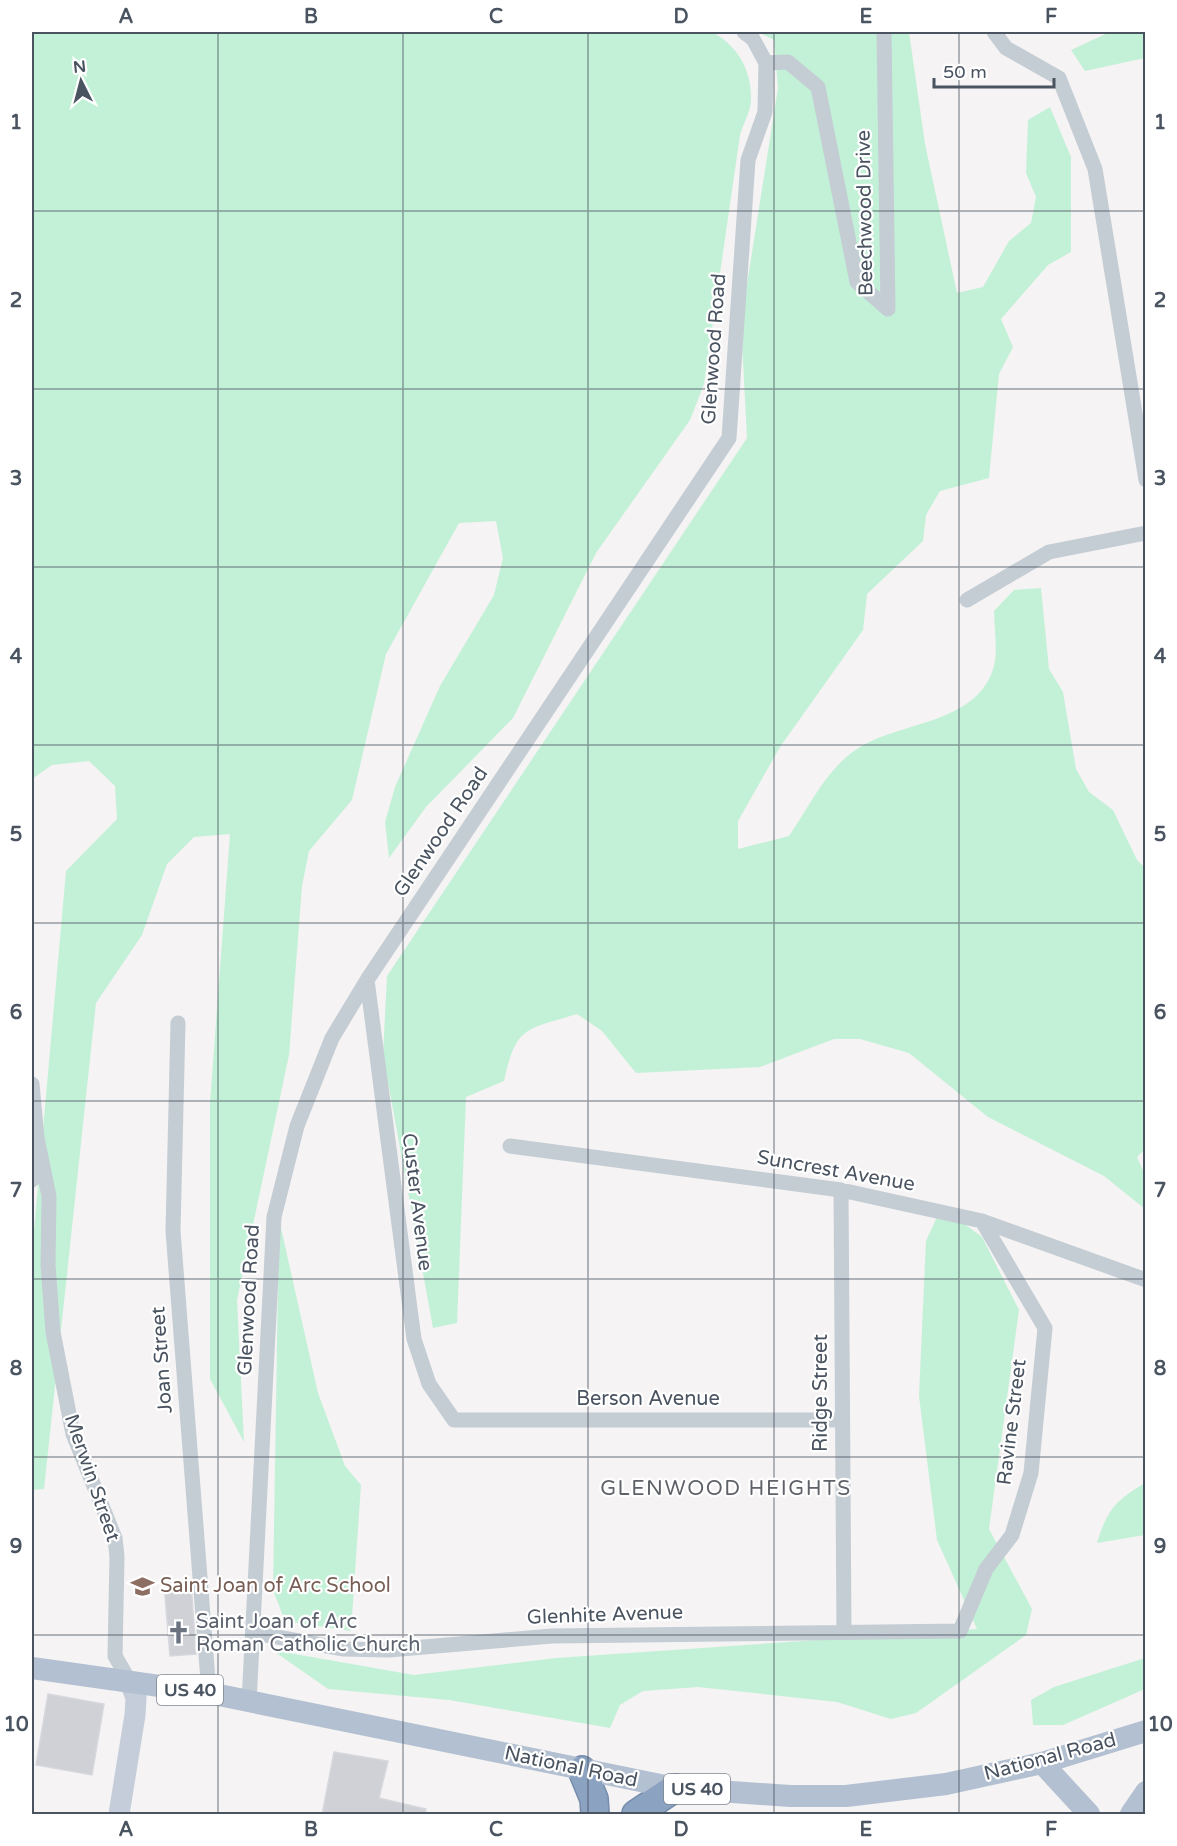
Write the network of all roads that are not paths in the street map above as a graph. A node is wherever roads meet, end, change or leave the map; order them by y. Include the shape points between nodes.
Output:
1 (744, 32) edge
2 (884, 32) edge
3 (994, 32) edge
4 (766, 63) junction
5 (1146, 480) edge
6 (1146, 533) edge
7 (968, 600) dead end
8 (367, 980) junction
9 (178, 1023) dead end
10 (32, 1084) edge
11 (37, 1138) junction
12 (510, 1146) dead end
13 (32, 1180) edge
14 (841, 1190) junction
15 (982, 1221) junction
16 (1146, 1280) edge
17 (454, 1420) joint
18 (842, 1420) junction
19 (960, 1631) joint
20 (254, 1632) junction
21 (844, 1632) junction
22 (32, 1668) edge
23 (130, 1683) junction
24 (209, 1693) junction
25 (249, 1702) junction
26 (1146, 1731) edge
27 (1042, 1763) junction
28 (582, 1770) junction
29 (675, 1788) junction
30 (1146, 1792) edge
31 (119, 1815) edge
32 (595, 1815) edge
33 (636, 1815) edge
34 (1089, 1815) edge
35 (1131, 1815) edge

1 - 4 street via 753,39
2 - 4 street, Beechwood Drive via 888,309 857,282 818,87 788,62
3 - 5 street via 1006,48 1059,78 1095,169
4 - 8 street, Glenwood Road via 765,112 748,160 729,438
6 - 7 street via 1049,552
8 - 17 street, Custer Avenue via 414,1339 429,1384
8 - 20 street, Glenwood Road via 333,1038 297,1126 274,1217
9 - 24 street, Joan Street via 173,1231
10 - 11 street, Merwin Street
11 - 13 street, Merwin Street
11 - 23 street, Merwin Street via 49,1196 48,1265 53,1332 72,1434 115,1538 115,1656
12 - 14 street, Suncrest Avenue
14 - 15 street, Suncrest Avenue
14 - 18 street, Ridge Street
15 - 16 street, Suncrest Avenue
15 - 19 street, Ravine Street via 1045,1328 1031,1473 1012,1534 986,1569
17 - 18 street, Berson Avenue
18 - 21 street, Ridge Street
19 - 21 street, Glenhite Avenue
20 - 21 street, Glenhite Avenue via 344,1650 389,1650 552,1636
20 - 25 street, Glenwood Road
22 - 23 main road, National Road / US 40
23 - 24 main road, National Road / US 40
23 - 31 street, Merwin Street via 136,1698 135,1715
24 - 25 main road, National Road / US 40
25 - 28 main road, National Road / US 40
26 - 27 main road, National Road / US 40
27 - 29 main road, National Road / US 40 via 946,1784 846,1796
27 - 34 main road
28 - 29 main road, National Road / US 40
28 - 32 highway via 594,1798
29 - 33 highway
30 - 35 main road

